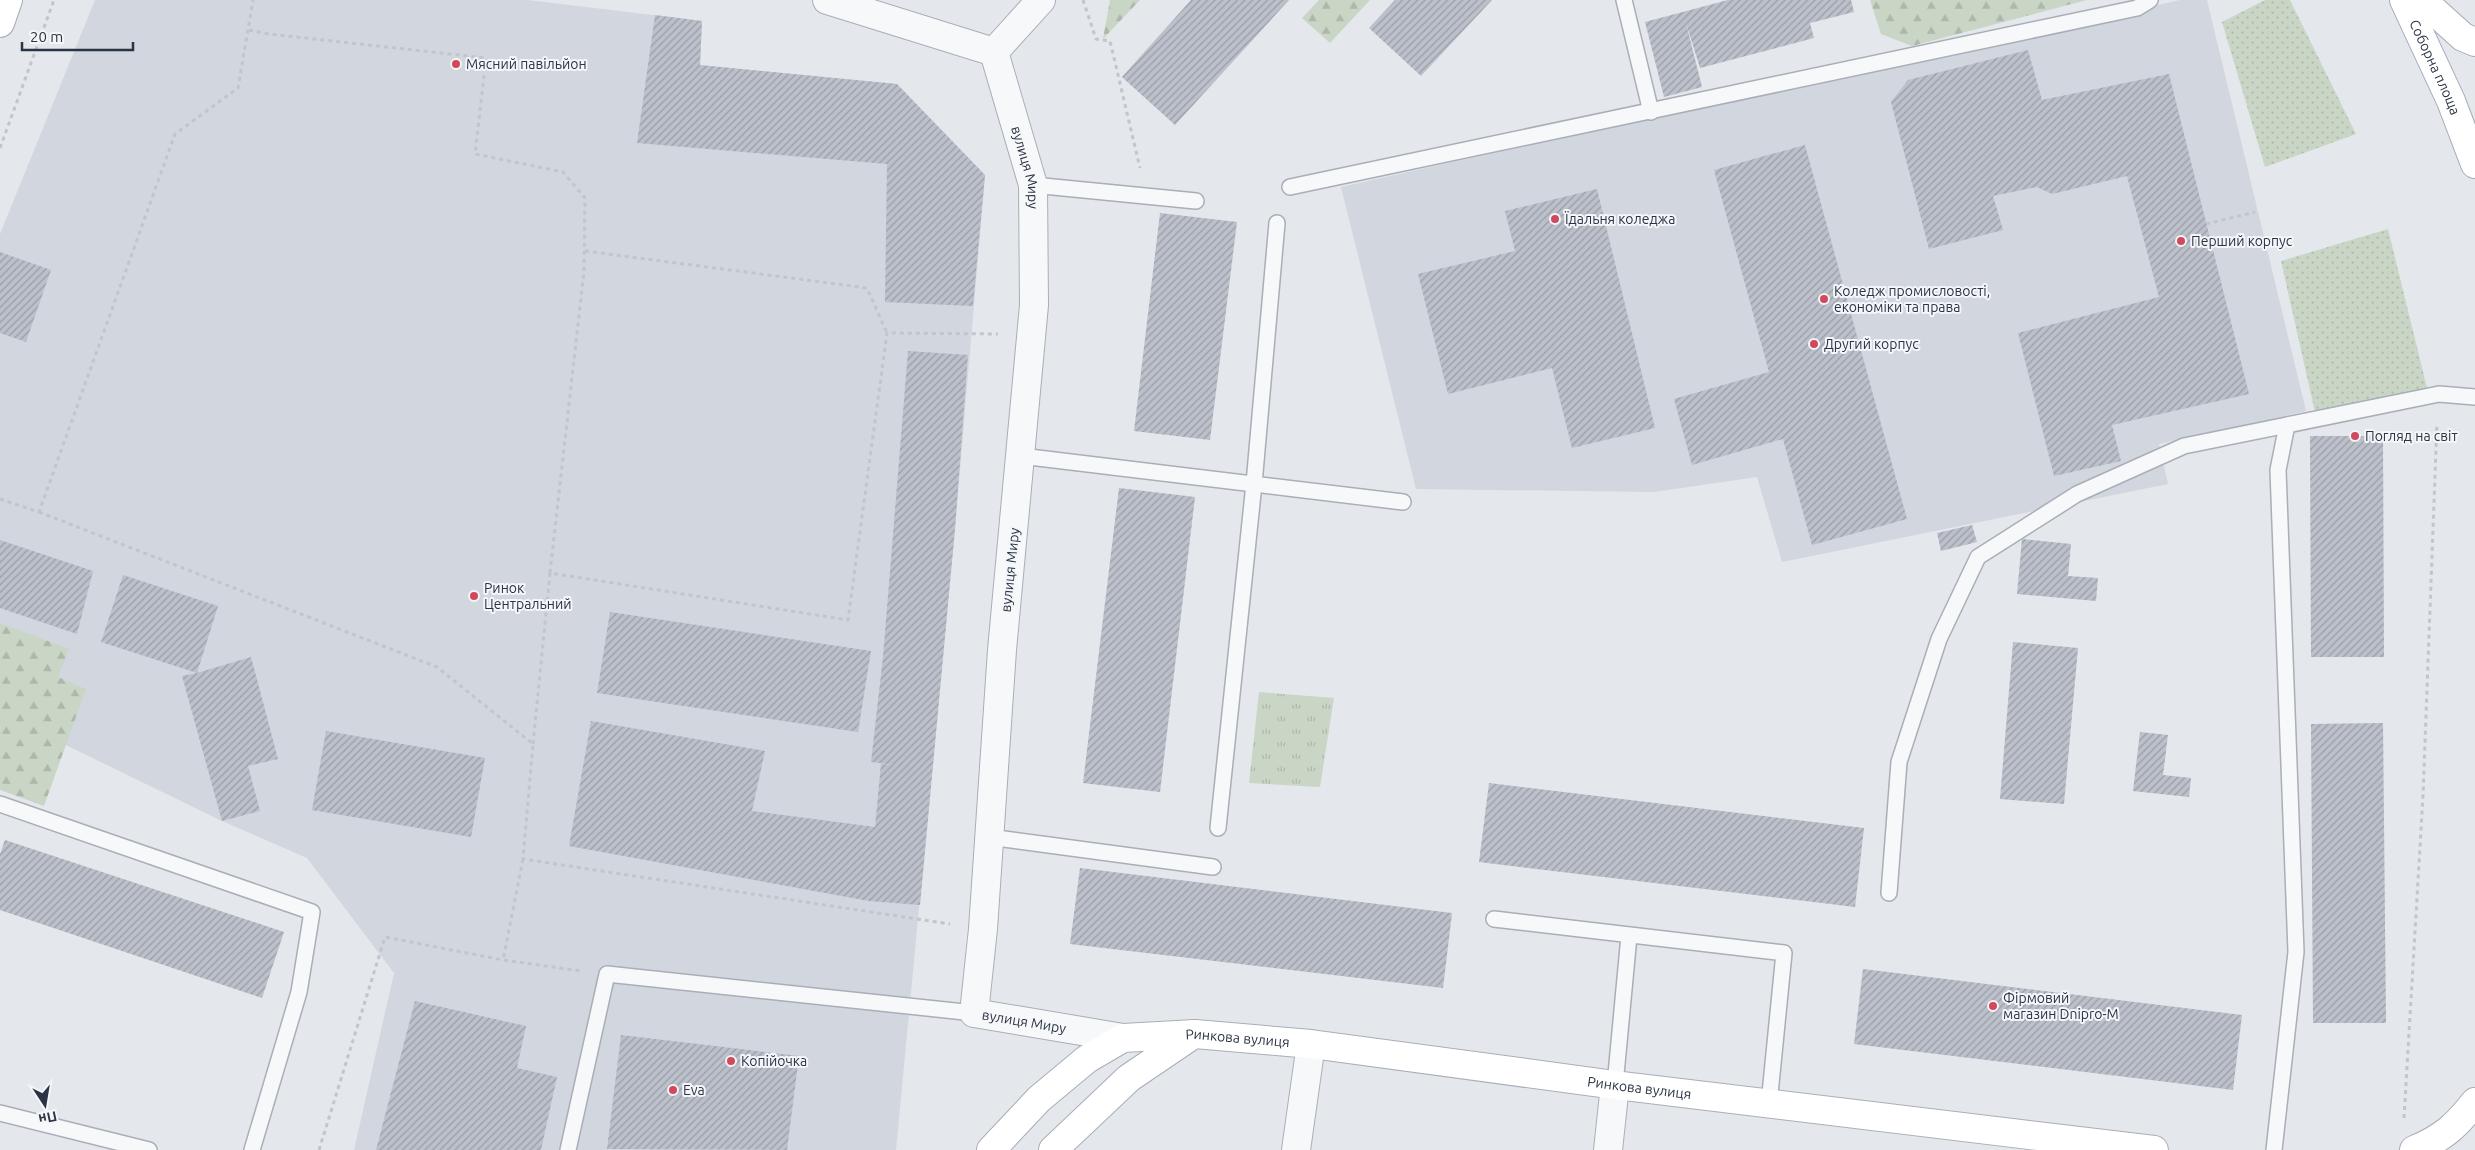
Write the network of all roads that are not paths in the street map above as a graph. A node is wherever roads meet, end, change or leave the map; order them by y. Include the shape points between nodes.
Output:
1 (8, 0) edge
2 (827, 0) edge
3 (1041, 0) edge
4 (1624, 0) edge
5 (2150, 0) edge
6 (2404, 0) edge
7 (2422, 0) edge
8 (0, 23) edge
9 (2475, 42) edge
10 (994, 52) junction
11 (1651, 112) junction
12 (2475, 164) edge
13 (1032, 185) junction
14 (1290, 187) dead end
15 (1196, 201) dead end
16 (1277, 223) dead end
17 (2475, 397) edge
18 (2287, 425) junction
19 (1021, 456) junction
20 (1254, 484) junction
21 (1403, 502) dead end
22 (0, 804) edge
23 (1218, 828) dead end
24 (989, 837) junction
25 (1213, 867) dead end
26 (1889, 892) dead end
27 (1494, 919) dead end
28 (1629, 936) junction
29 (974, 1013) junction
30 (1195, 1034) junction
31 (1123, 1038) junction
32 (1311, 1044) junction
33 (1615, 1085) junction
34 (2475, 1102) edge
35 (1769, 1104) junction
36 (0, 1113) edge
37 (149, 1150) edge
38 (252, 1150) edge
39 (568, 1150) edge
40 (991, 1150) edge
41 (1053, 1150) edge
42 (1296, 1150) edge
43 (1608, 1150) edge
44 (2154, 1150) edge
45 (2274, 1150) edge
46 (2414, 1150) edge

1 - 8 main road
2 - 10 street
3 - 10 street
4 - 11 lane
5 - 11 lane via 2137,8
6 - 12 main road, Соборна площа via 2452,101
7 - 9 main road, Соборна площа via 2463,37
10 - 13 street, вулиця Миру
11 - 14 lane
13 - 15 lane
13 - 19 street, вулиця Миру via 1034,306
16 - 20 lane
17 - 18 lane via 2438,394
18 - 26 lane via 2184,446 2077,494 1978,557 1939,639 1899,762
18 - 45 lane via 2278,470 2296,952
19 - 20 lane
19 - 24 street, вулиця Миру via 1002,650
20 - 21 lane
20 - 23 lane
22 - 38 lane via 312,912 299,992
24 - 25 lane
24 - 29 street, вулиця Миру
27 - 28 lane
28 - 33 lane
28 - 35 lane via 1784,954
29 - 31 street, вулиця Миру
29 - 39 lane via 607,974
30 - 31 main road, Ринкова вулиця
30 - 32 main road, Ринкова вулиця
30 - 41 main road via 1129,1078
31 - 40 main road via 1087,1059 1046,1094
32 - 33 main road, Ринкова вулиця
32 - 42 street
33 - 35 main road, Ринкова вулиця
33 - 43 street
34 - 46 main road via 2458,1124 2431,1143
35 - 44 main road, Ринкова вулиця
36 - 37 lane

